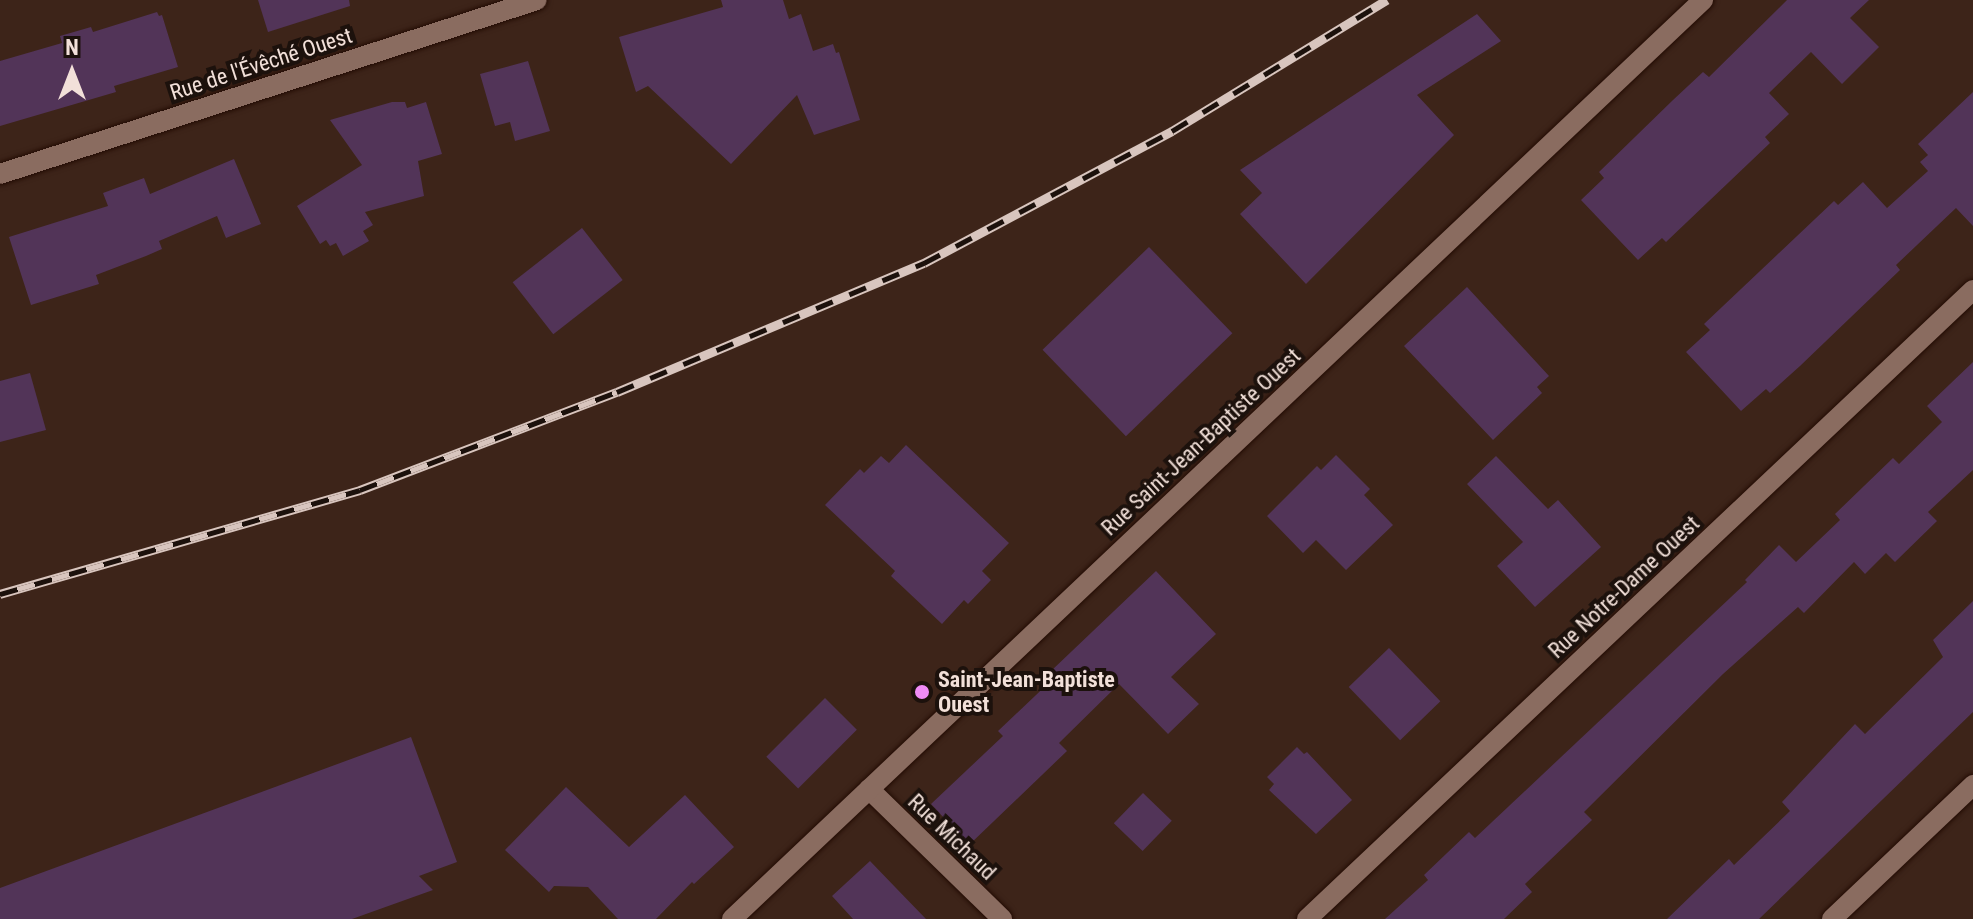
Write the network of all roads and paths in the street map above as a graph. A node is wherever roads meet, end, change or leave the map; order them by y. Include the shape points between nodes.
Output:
1 (537, 0) edge
2 (1703, 0) edge
3 (0, 174) edge
4 (1973, 290) edge
5 (1973, 785) edge
6 (869, 789) junction
7 (732, 919) edge
8 (1002, 919) edge
9 (1307, 919) edge
10 (1832, 919) edge

1 - 3 street, Rue de l'Évêché Ouest
2 - 6 street, Rue Saint-Jean-Baptiste Ouest
4 - 9 street, Rue Notre-Dame Ouest
5 - 10 street
6 - 7 street, Rue Saint-Jean-Baptiste Ouest
6 - 8 street, Rue Michaud

